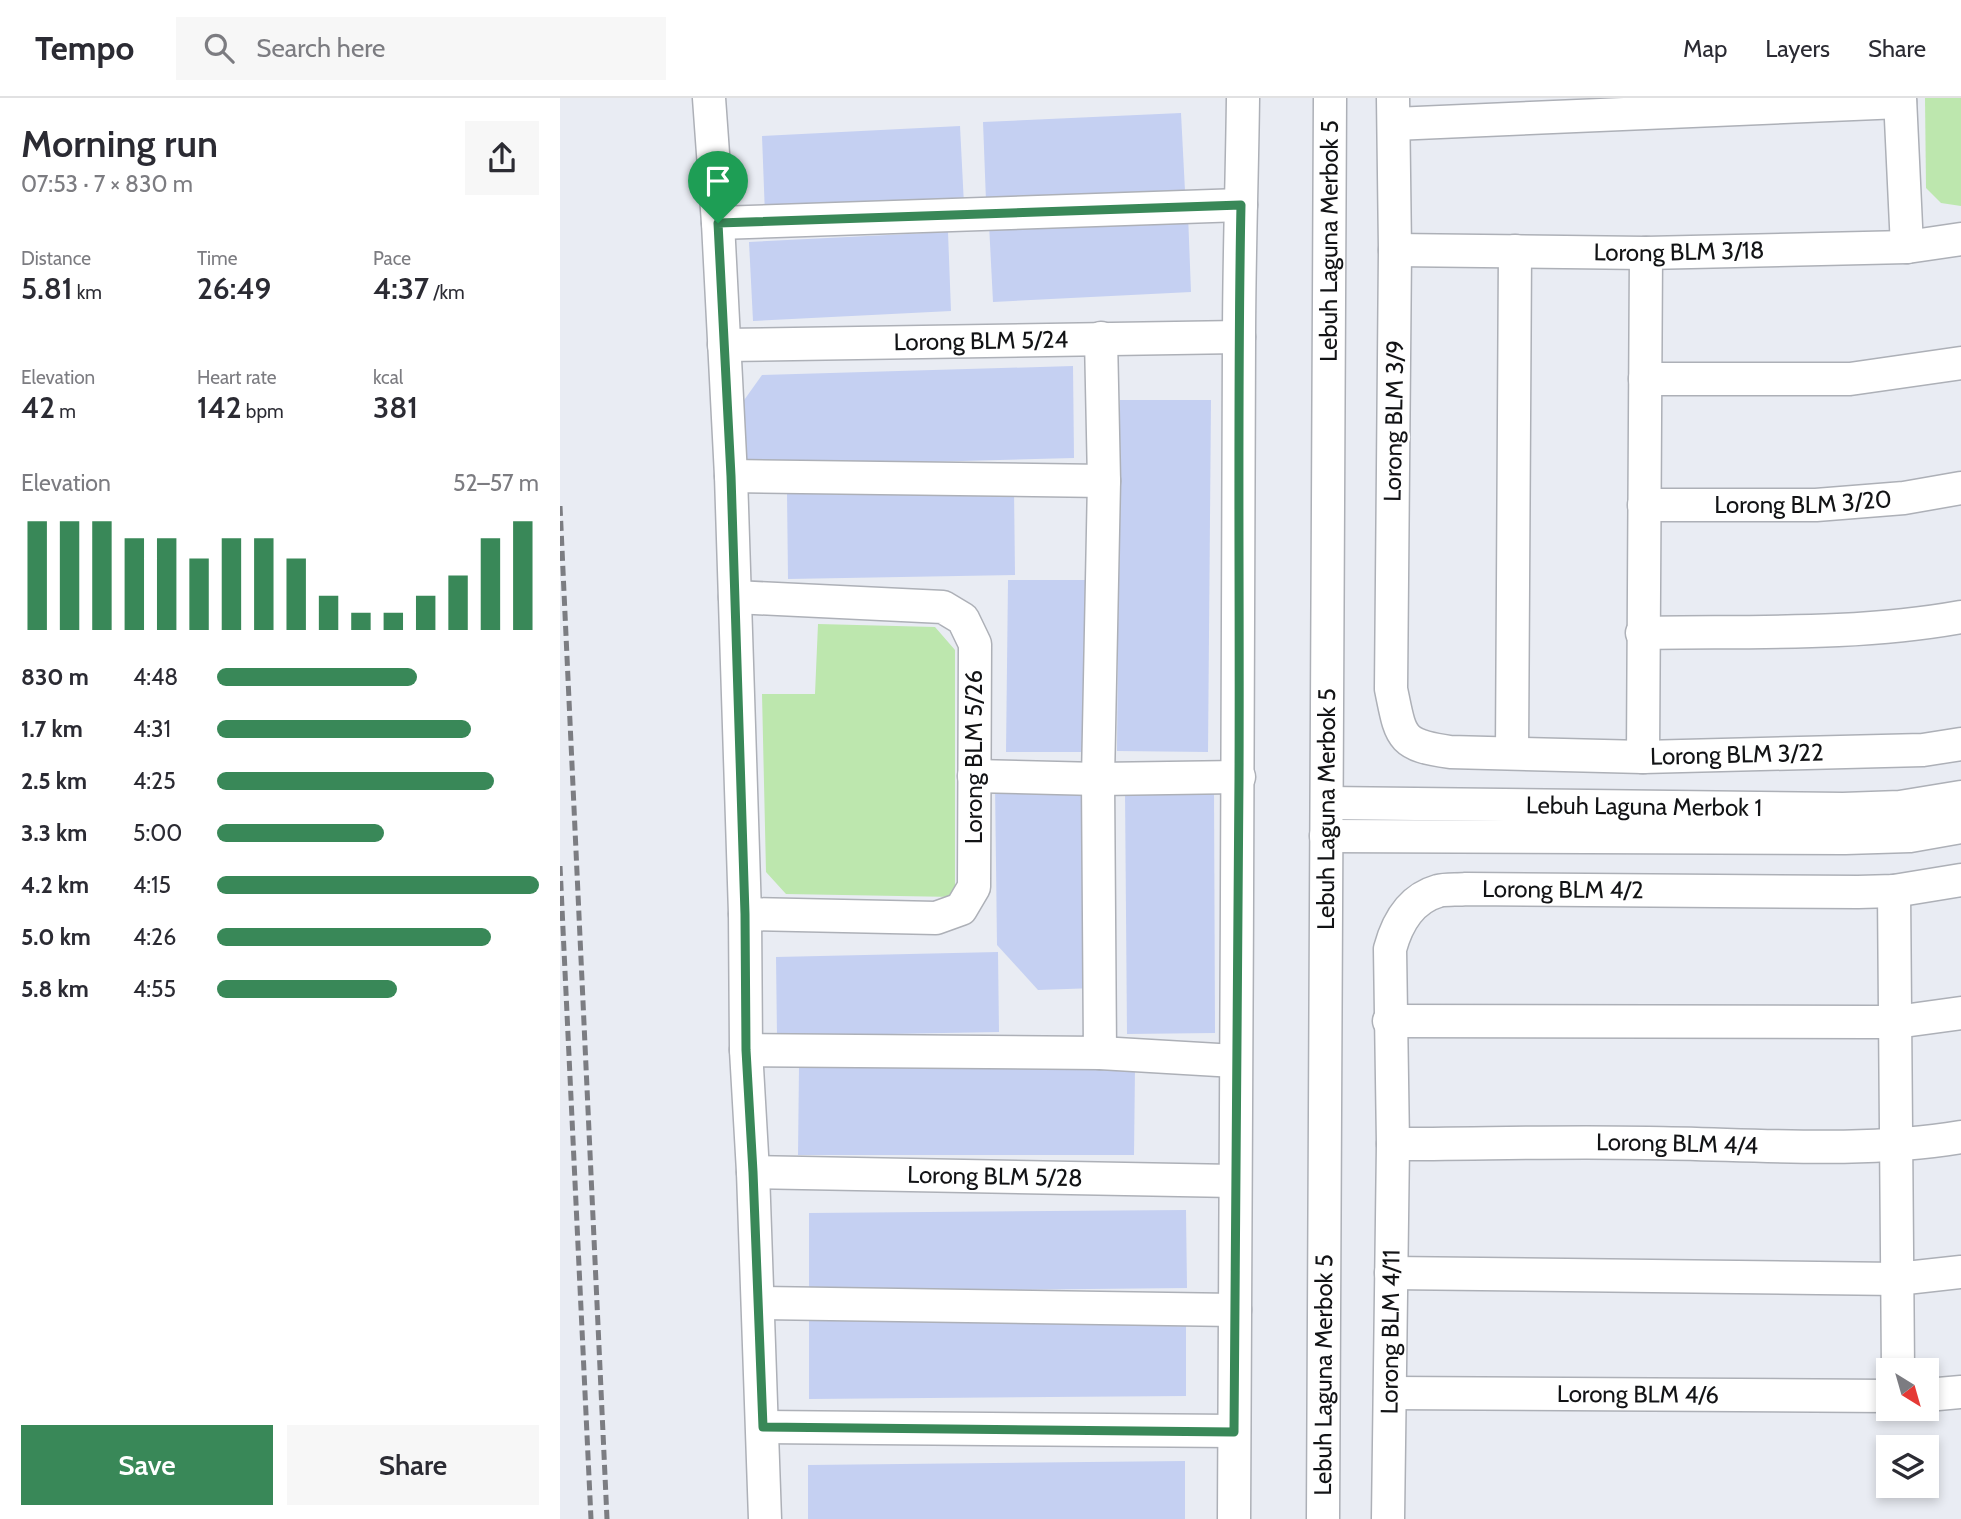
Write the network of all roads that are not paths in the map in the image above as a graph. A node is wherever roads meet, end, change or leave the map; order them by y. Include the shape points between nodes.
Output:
1 (709, 98) edge
2 (1242, 98) edge
3 (1330, 98) edge
4 (1900, 100) edge
5 (1394, 111) edge
6 (1241, 205) junction
7 (718, 223) junction
8 (1961, 239) edge
9 (1907, 247) junction
10 (1395, 250) junction
11 (1515, 251) junction
12 (1646, 253) junction
13 (1238, 337) junction
14 (1101, 338) junction
15 (724, 345) junction
16 (1961, 363) edge
17 (1645, 379) junction
18 (731, 476) junction
19 (1104, 481) junction
20 (1961, 488) edge
21 (1644, 505) junction
22 (736, 597) junction
23 (1961, 617) edge
24 (1642, 633) junction
25 (1408, 741) joint
26 (1961, 744) edge
27 (1512, 753) junction
28 (1643, 757) junction
29 (974, 776) junction
30 (1239, 778) junction
31 (1098, 779) junction
32 (1961, 797) edge
33 (1326, 803) junction
34 (1961, 827) edge
35 (1326, 836) junction
36 (1961, 880) edge
37 (1894, 891) junction
38 (745, 914) junction
39 (1961, 1013) edge
40 (1389, 1021) junction
41 (1896, 1022) junction
42 (746, 1050) junction
43 (1100, 1054) junction
44 (1235, 1061) junction
45 (1961, 1136) edge
46 (1393, 1144) junction
47 (1895, 1145) junction
48 (753, 1172) junction
49 (1234, 1181) junction
50 (1961, 1272) edge
51 (1391, 1273) junction
52 (1897, 1279) junction
53 (758, 1303) junction
54 (1234, 1310) junction
55 (1898, 1358) edge
56 (1961, 1392) edge
57 (1390, 1393) junction
58 (1939, 1394) edge
59 (1876, 1396) edge
60 (763, 1427) junction
61 (1234, 1432) junction
62 (765, 1519) edge
63 (1234, 1519) edge
64 (1323, 1519) edge
65 (1388, 1519) edge

1 - 7 street
2 - 6 street
3 - 33 street, Lebuh Laguna Merbok 5
4 - 5 street
4 - 9 street
5 - 10 street, Lorong BLM 3/9
6 - 7 street
6 - 13 street
7 - 15 street
8 - 9 street, Lorong BLM 3/18
9 - 12 street, Lorong BLM 3/18
10 - 11 street, Lorong BLM 3/18
10 - 25 street, Lorong BLM 3/9 via 1391,689 1398,723
11 - 12 street, Lorong BLM 3/18
11 - 27 street
12 - 17 street
13 - 14 street, Lorong BLM 5/24
13 - 30 street
14 - 15 street, Lorong BLM 5/24
14 - 19 street
15 - 18 street
16 - 17 street via 1850,379
17 - 21 street
18 - 19 street
18 - 22 street
19 - 31 street
20 - 21 street, Lorong BLM 3/20 via 1816,505
21 - 24 street
22 - 29 street, Lorong BLM 5/26 via 943,607 963,620 975,644
22 - 38 street
23 - 24 street via 1832,630
24 - 28 street
25 - 27 street, Lorong BLM 3/22 via 1450,752
26 - 28 street, Lorong BLM 3/22 via 1923,750
27 - 28 street, Lorong BLM 3/22
29 - 31 street
29 - 38 street, Lorong BLM 5/26 via 974,887 961,909 936,918
30 - 31 street
30 - 44 street
31 - 43 street
32 - 33 street, Lebuh Laguna Merbok 1 via 1900,807 1843,809
33 - 35 street, Lebuh Laguna Merbok 5
34 - 35 street, Lebuh Laguna Merbok 1 via 1910,836 1845,838
35 - 64 street, Lebuh Laguna Merbok 5
36 - 37 street, Lorong BLM 4/2
37 - 40 street, Lorong BLM 4/2 via 1438,891 1405,913 1396,929 1390,948
37 - 41 street
38 - 42 street
39 - 41 street
40 - 41 street
40 - 46 street, Lorong BLM 4/2
41 - 47 street
42 - 43 street
42 - 48 street
43 - 44 street
44 - 49 street
45 - 47 street, Lorong BLM 4/4
46 - 47 street, Lorong BLM 4/4
46 - 51 street, Lorong BLM 4/11
47 - 52 street
48 - 49 street, Lorong BLM 5/28
48 - 53 street
49 - 54 street
50 - 52 street
51 - 52 street
51 - 57 street, Lorong BLM 4/11
52 - 55 street
53 - 54 street
53 - 60 street
54 - 61 street
56 - 58 street
57 - 59 street, Lorong BLM 4/6
57 - 65 street, Lorong BLM 4/11
60 - 61 street
60 - 62 street
61 - 63 street

